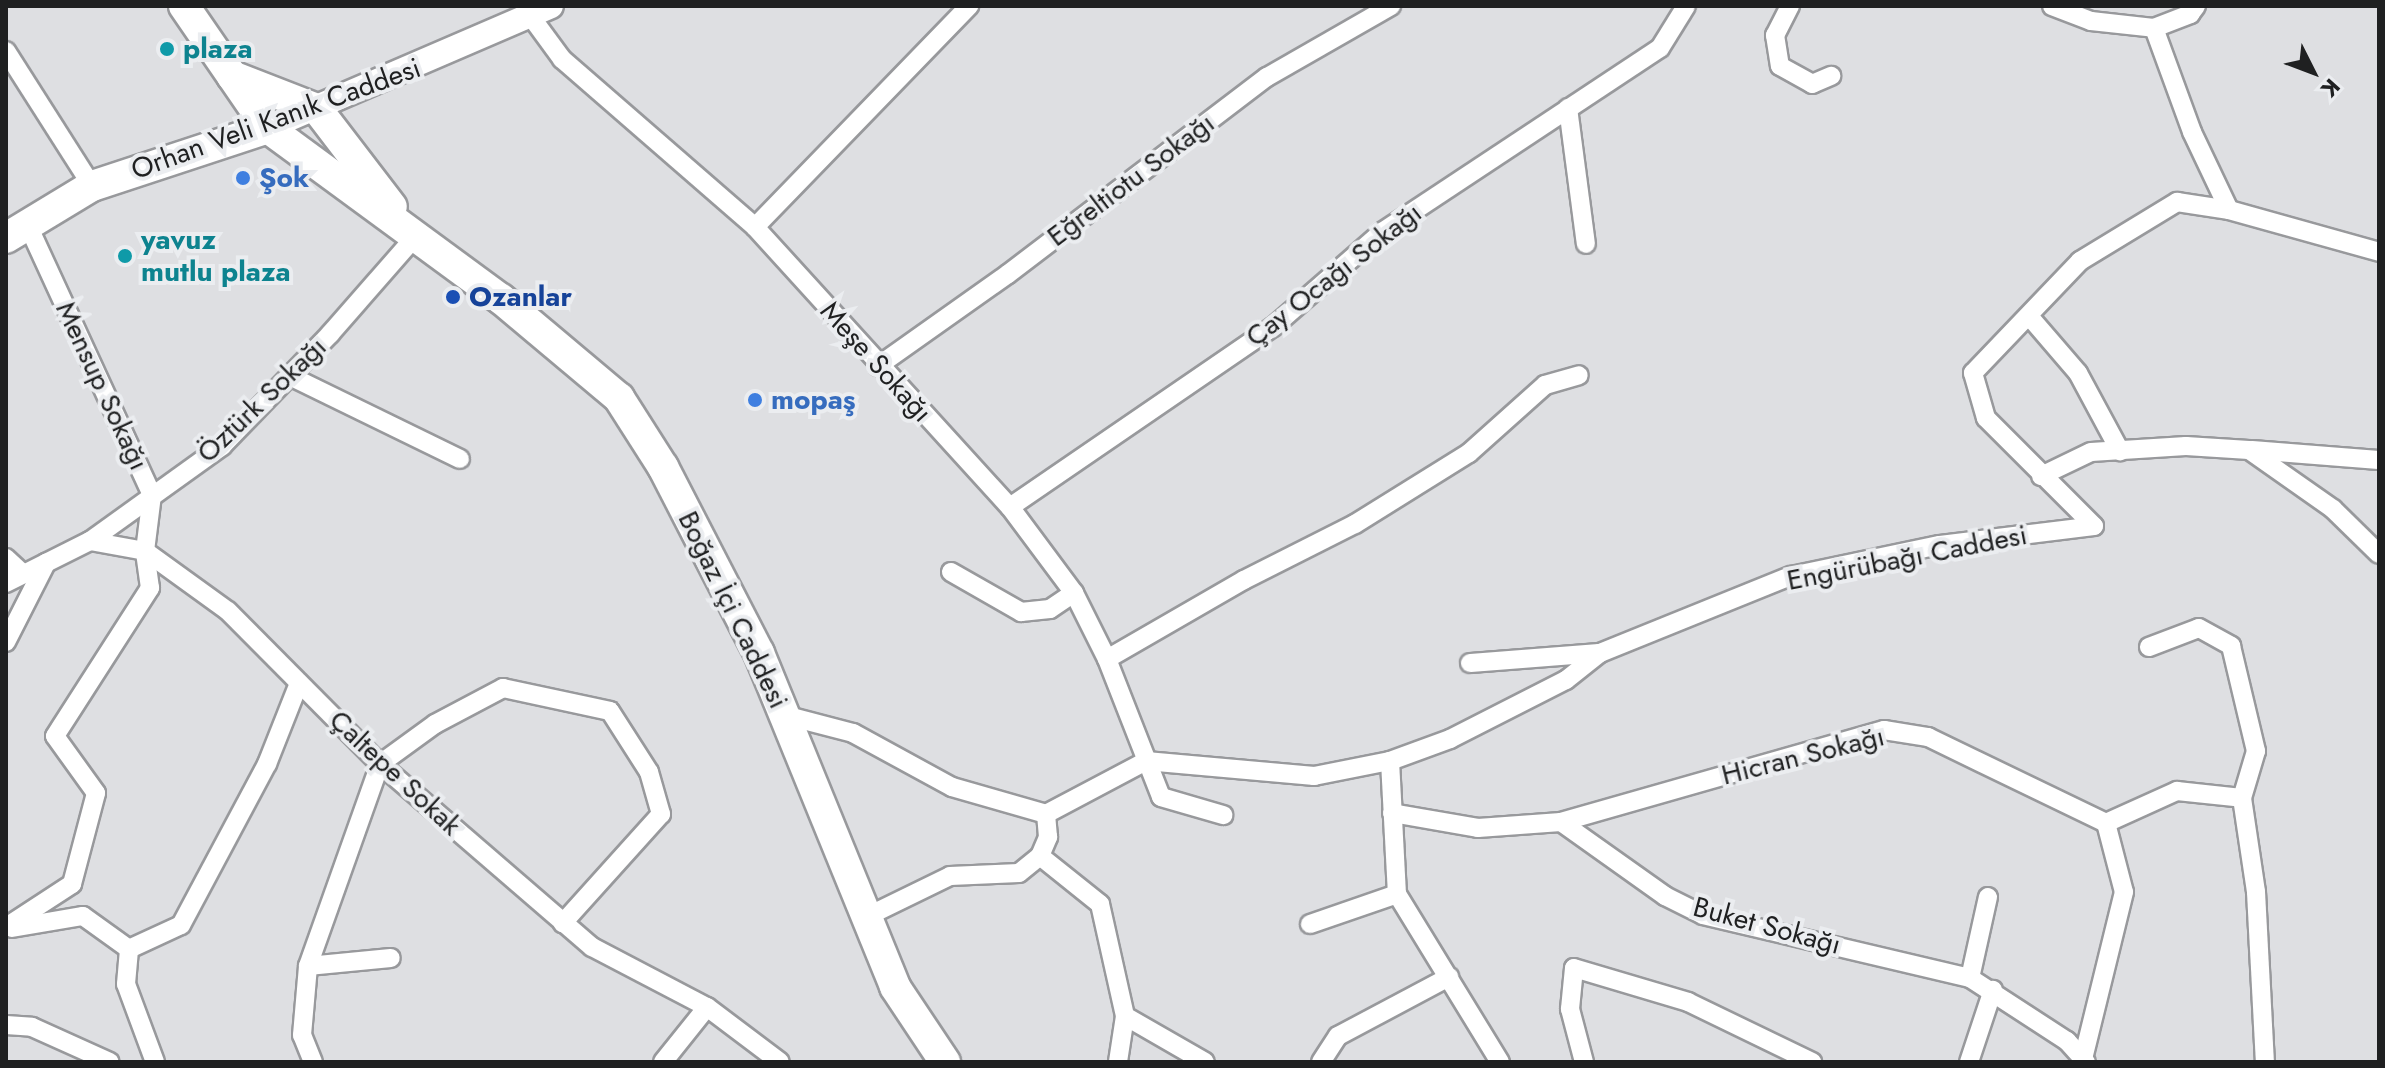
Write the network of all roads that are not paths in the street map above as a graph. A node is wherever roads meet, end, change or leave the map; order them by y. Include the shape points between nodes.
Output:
1 (184, 6) edge
2 (969, 6) edge
3 (1391, 6) edge
4 (1686, 6) edge
5 (1790, 6) edge
6 (2052, 6) edge
7 (2196, 6) edge
8 (541, 12) edge
9 (2154, 28) junction
10 (6, 51) edge
11 (232, 76) junction
12 (1831, 76) dead end
13 (1568, 108) junction
14 (317, 109) junction
15 (268, 128) junction
16 (92, 186) junction
17 (2229, 210) junction
18 (755, 227) junction
19 (17, 232) edge
20 (415, 237) junction
21 (1586, 244) dead end
22 (2379, 252) edge
23 (2029, 316) junction
24 (878, 366) junction
25 (1579, 375) dead end
26 (290, 376) junction
27 (2249, 450) junction
28 (2120, 451) junction
29 (460, 459) dead end
30 (2379, 460) edge
31 (2041, 476) junction
32 (152, 495) junction
33 (1010, 507) junction
34 (90, 541) junction
35 (145, 551) junction
36 (2379, 554) edge
37 (6, 558) edge
38 (46, 563) junction
39 (951, 572) dead end
40 (23, 574) junction
41 (6, 583) edge
42 (1074, 593) junction
43 (6, 642) edge
44 (2149, 647) dead end
45 (1600, 653) junction
46 (1107, 659) junction
47 (1470, 663) dead end
48 (299, 683) junction
49 (784, 715) junction
50 (1146, 761) junction
51 (1390, 761) junction
52 (380, 764) junction
53 (2242, 798) junction
54 (1392, 813) junction
55 (1046, 814) junction
56 (1223, 815) dead end
57 (1561, 822) junction
58 (2106, 823) junction
59 (1040, 856) junction
60 (1397, 894) junction
61 (1988, 897) dead end
62 (866, 917) junction
63 (563, 923) junction
64 (1310, 924) dead end
65 (6, 928) edge
66 (129, 949) junction
67 (391, 958) dead end
68 (308, 966) junction
69 (1449, 977) junction
70 (1970, 978) junction
71 (1993, 990) junction
72 (707, 1007) junction
73 (1125, 1016) junction
74 (6, 1025) edge
75 (2085, 1058) edge
76 (102, 1061) edge
77 (155, 1062) edge
78 (313, 1062) edge
79 (663, 1062) edge
80 (780, 1062) edge
81 (945, 1062) edge
82 (1118, 1062) edge
83 (1205, 1062) edge
84 (1321, 1062) edge
85 (1500, 1062) edge
86 (1584, 1062) edge
87 (1812, 1062) edge
88 (1969, 1062) edge
89 (2265, 1062) edge

1 - 11 main road, Boğaz İçi Caddesi
2 - 18 street
3 - 24 street, Eğreltiotu Sokağı via 1267,77
4 - 13 street, Çay Ocağı Sokağı via 1660,48
5 - 12 street via 1775,35 1780,66 1812,84
6 - 9 street via 2091,21
7 - 9 street via 2190,14
8 - 14 street, Orhan Veli Kanık Caddesi
8 - 18 street, Meşe Sokağı via 562,59
9 - 17 street via 2192,132
10 - 16 street
11 - 14 main road
11 - 15 main road, Boğaz İçi Caddesi
13 - 21 street
13 - 33 street, Çay Ocağı Sokağı via 1382,232 1273,327
14 - 15 street, Orhan Veli Kanık Caddesi
14 - 20 main road
15 - 16 main road, Orhan Veli Kanık Caddesi
15 - 20 main road, Boğaz İçi Caddesi
16 - 19 main road, Orhan Veli Kanık Caddesi
17 - 22 street, Engürübağı Caddesi
17 - 23 street, Engürübağı Caddesi via 2177,202 2080,261
18 - 24 street, Meşe Sokağı
19 - 32 street, Mensup Sokağı
20 - 26 street, Öztürk Sokağı
20 - 49 main road, Boğaz İçi Caddesi via 501,299 619,398 670,480 759,653
23 - 28 street via 2078,373
23 - 31 street, Engürübağı Caddesi via 1973,373 1986,418
24 - 33 street, Meşe Sokağı
25 - 46 street via 1545,385 1469,453 1355,524
26 - 29 street
26 - 32 street, Öztürk Sokağı via 222,446
27 - 28 street via 2186,446
27 - 30 street
27 - 36 street via 2333,509
28 - 31 street via 2091,452
31 - 45 street, Engürübağı Caddesi via 2094,526 1940,545 1791,576
32 - 34 street, Öztürk Sokağı
32 - 35 street, Mensup Sokağı
33 - 42 street, Meşe Sokağı
34 - 35 street, Çaltepe Sokak
34 - 38 street
35 - 48 street, Çaltepe Sokak via 228,611
35 - 65 street, Mensup Sokağı via 150,588 55,736 96,793 72,884
37 - 40 street
38 - 40 street
38 - 43 street
39 - 42 street via 1021,612 1050,609
40 - 41 street
42 - 46 street, Meşe Sokağı
44 - 53 street via 2199,628 2231,646 2256,751
45 - 47 street
45 - 51 street, Engürübağı Caddesi via 1540,693 1450,739
46 - 50 street, Meşe Sokağı
48 - 52 street, Çaltepe Sokak
48 - 66 street via 267,764 181,925
49 - 55 street via 853,733 952,787
49 - 62 main road, Boğaz İçi Caddesi
50 - 51 street, Engürübağı Caddesi via 1314,776
50 - 55 street
50 - 56 street, Meşe Sokağı via 1161,797
51 - 54 street
52 - 63 street, Çaltepe Sokak
52 - 63 street via 435,724 503,688 610,711 649,772 661,814
52 - 68 street
53 - 58 street via 2177,791
53 - 89 street via 2256,892
54 - 57 street, Hicran Sokağı via 1478,828
54 - 60 street
55 - 59 street via 1048,837
57 - 58 street, Hicran Sokağı via 1884,730 1928,737
57 - 70 street, Buket Sokağı via 1665,896 1703,915
58 - 75 street via 2124,892
59 - 62 street via 1019,873 950,876
59 - 73 street via 1100,904
60 - 64 street
60 - 69 street
61 - 70 street
62 - 81 main road, Boğaz İçi Caddesi via 895,987
63 - 72 street, Çaltepe Sokak via 592,947
65 - 66 street via 83,916
66 - 77 street via 126,984
67 - 68 street
68 - 78 street via 302,1035
69 - 84 street via 1338,1036
69 - 85 street
70 - 71 street, Buket Sokağı
71 - 75 street, Buket Sokağı
71 - 88 street
72 - 79 street
72 - 80 street, Çaltepe Sokak
73 - 82 street
73 - 83 street
74 - 76 street via 32,1027
86 - 87 street via 1570,1009 1574,968 1688,1002

